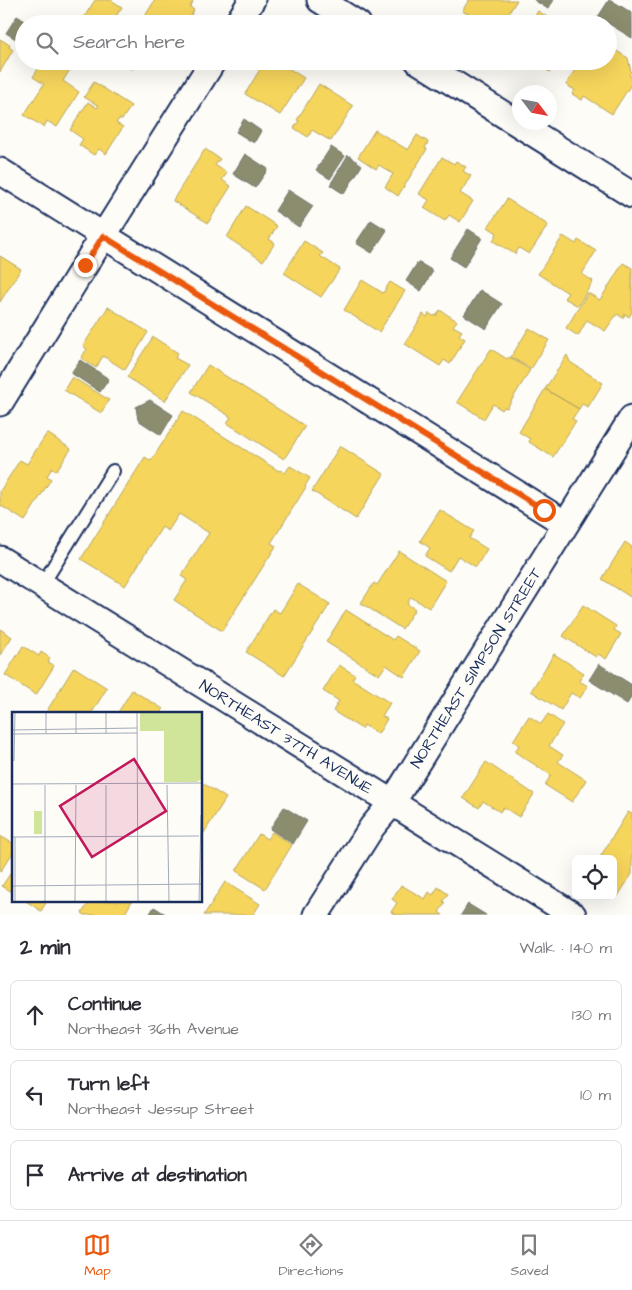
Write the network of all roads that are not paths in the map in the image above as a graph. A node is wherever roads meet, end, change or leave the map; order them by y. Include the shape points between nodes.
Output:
1 (252, 0) edge
2 (320, 0) edge
3 (243, 15) edge
4 (344, 15) edge
5 (208, 70) edge
6 (432, 70) edge
7 (0, 171) edge
8 (632, 195) edge
9 (103, 236) junction
10 (0, 403) edge
11 (632, 418) edge
12 (113, 470) dead end
13 (566, 524) junction
14 (0, 558) edge
15 (42, 585) junction
16 (392, 802) junction
17 (316, 915) edge
18 (573, 915) edge

1 - 3 street
2 - 4 street
5 - 9 street
6 - 8 street
7 - 9 street
9 - 10 street
9 - 13 street
11 - 13 street, NORTHEAST SIMPSON STREET
12 - 15 lane
13 - 16 street, NORTHEAST SIMPSON STREET
14 - 15 street, NORTHEAST 37TH AVENUE
15 - 16 street, NORTHEAST 37TH AVENUE
16 - 17 street, NORTHEAST SIMPSON STREET via 372,827
16 - 18 street, NORTHEAST 37TH AVENUE

